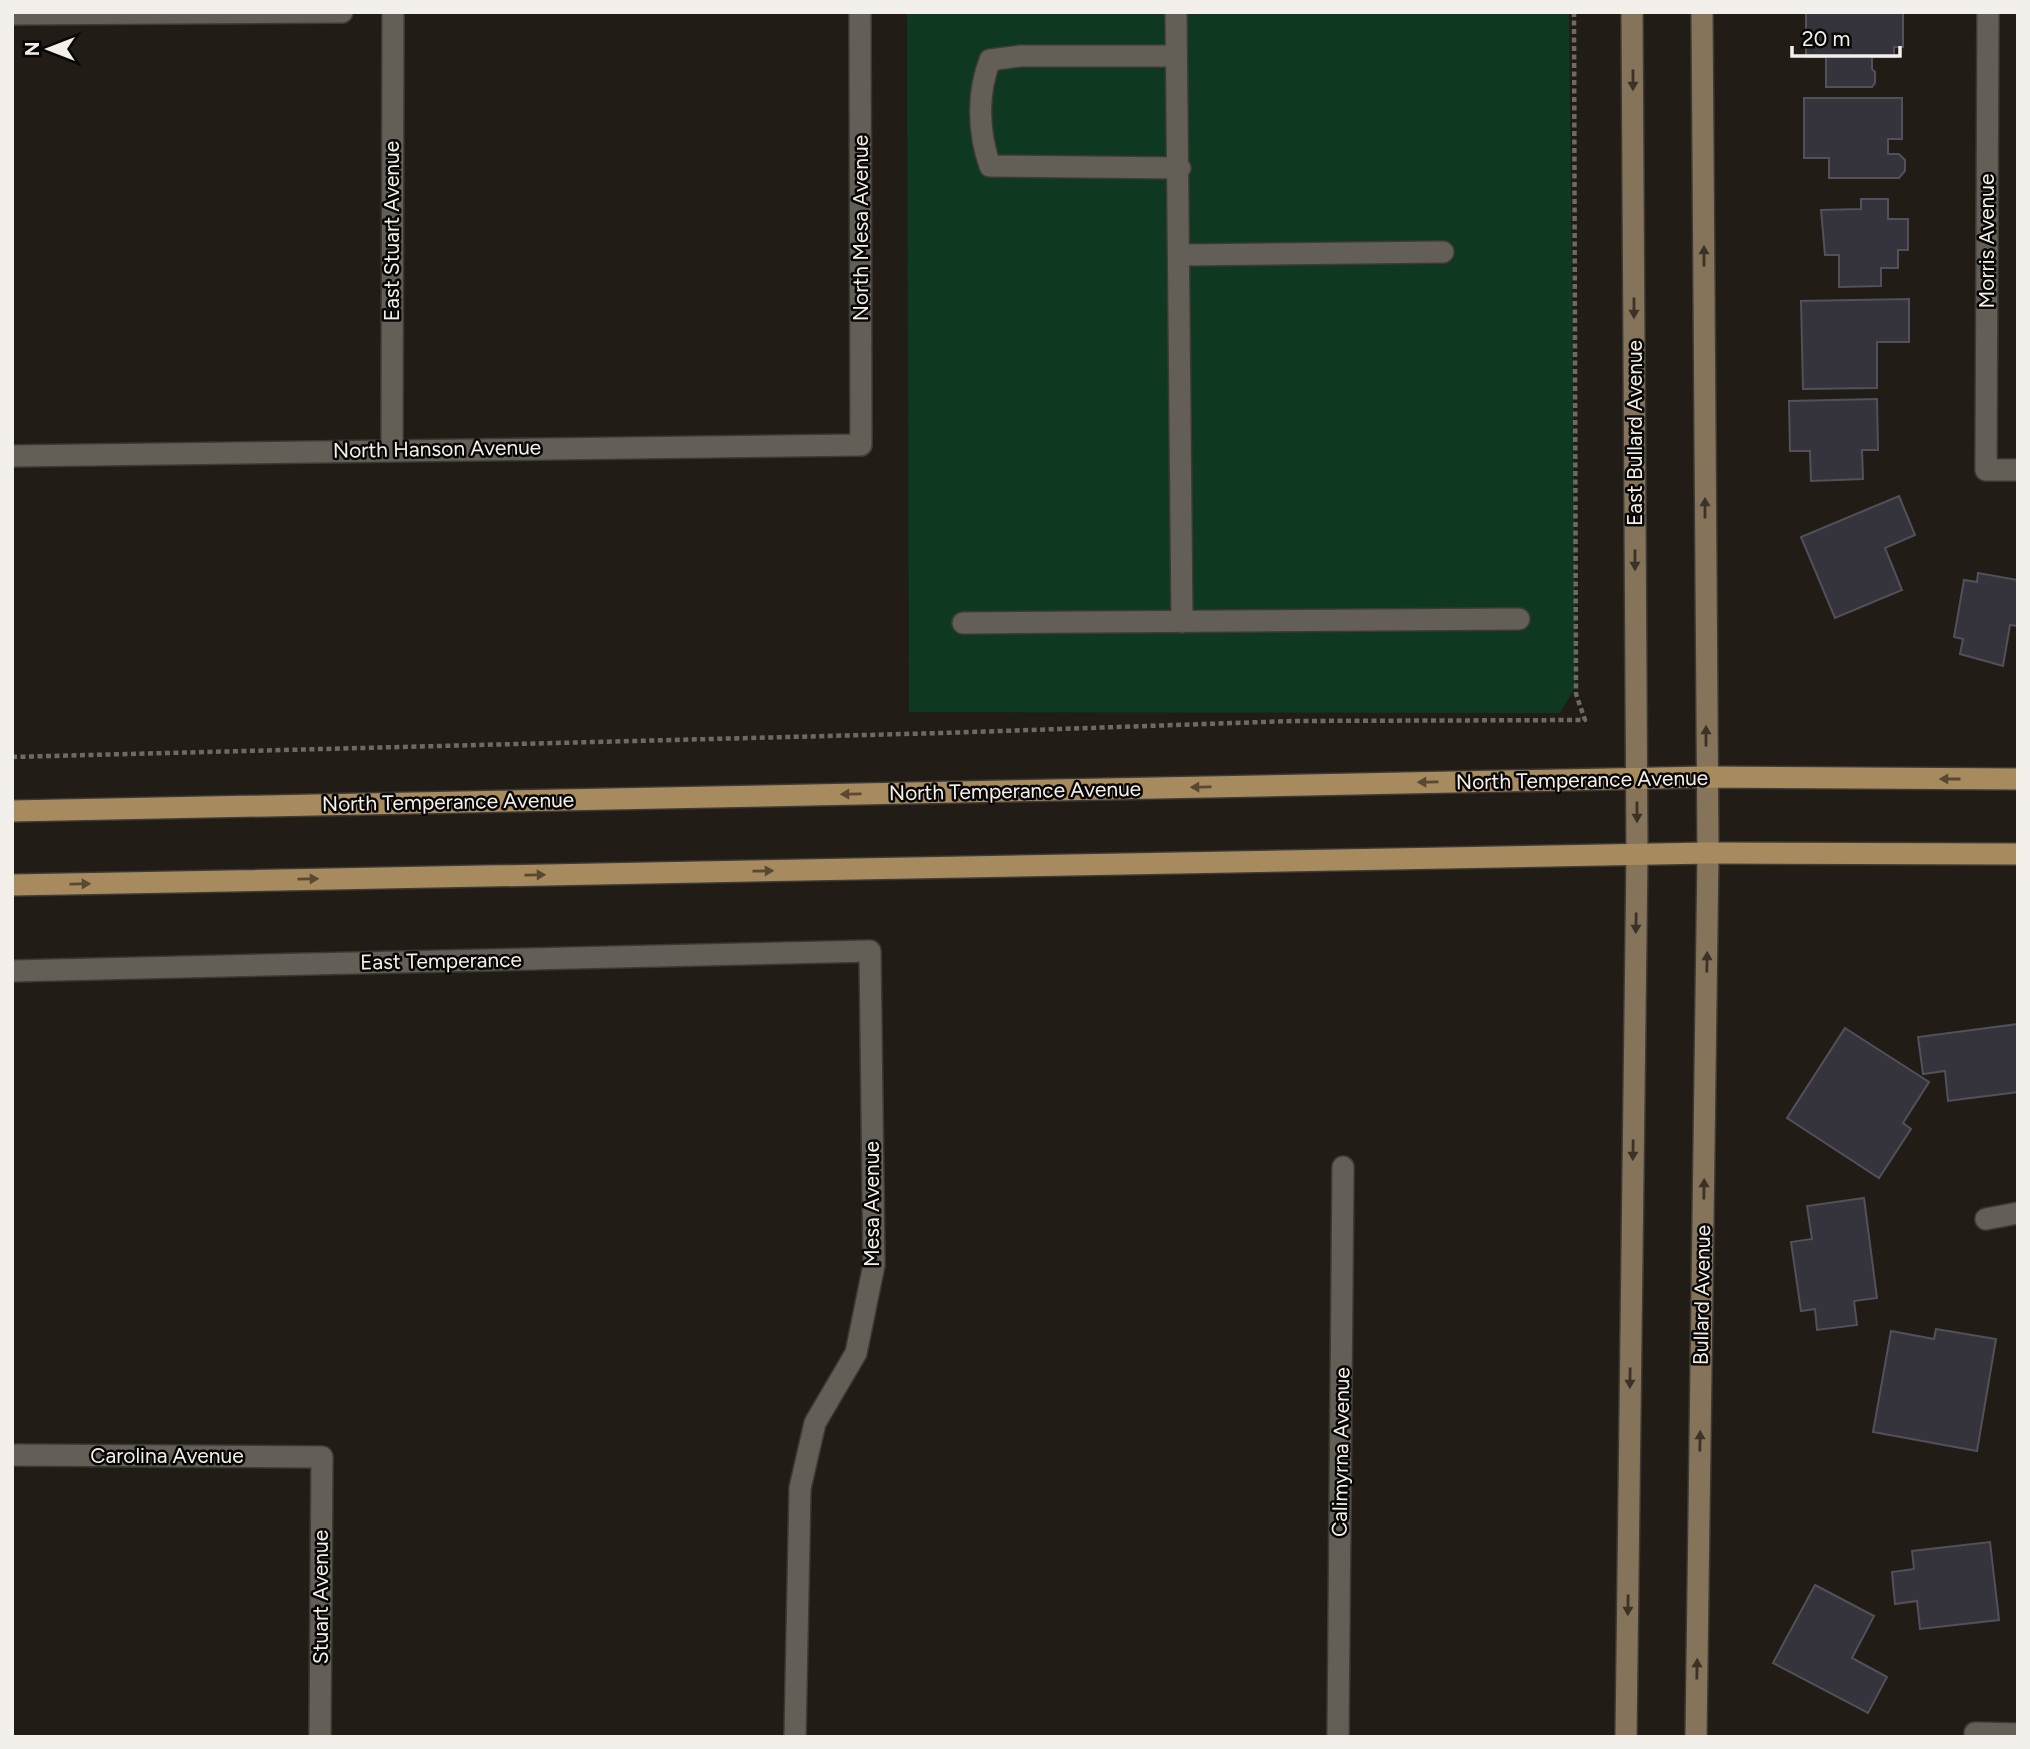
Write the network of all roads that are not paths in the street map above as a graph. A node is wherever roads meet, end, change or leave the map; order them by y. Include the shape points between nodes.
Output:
1 (342, 12) edge
2 (393, 12) edge
3 (860, 12) edge
4 (1176, 12) edge
5 (1632, 12) edge
6 (1702, 12) edge
7 (1988, 12) edge
8 (12, 14) edge
9 (1176, 56) junction
10 (1180, 167) junction
11 (1443, 252) dead end
12 (1181, 255) junction
13 (861, 445) joint
14 (392, 449) junction
15 (12, 456) edge
16 (2018, 470) edge
17 (1519, 619) dead end
18 (1182, 622) junction
19 (963, 623) dead end
20 (1706, 777) junction
21 (1637, 778) junction
22 (2018, 779) edge
23 (12, 811) edge
24 (1708, 853) junction
25 (2018, 854) edge
26 (1637, 855) junction
27 (12, 885) edge
28 (870, 951) joint
29 (12, 971) edge
30 (1343, 1167) dead end
31 (2018, 1213) edge
32 (1986, 1219) dead end
33 (12, 1455) edge
34 (323, 1457) joint
35 (1975, 1733) dead end
36 (2018, 1734) edge
37 (320, 1737) edge
38 (795, 1737) edge
39 (1338, 1737) edge
40 (1626, 1737) edge
41 (1696, 1737) edge

1 - 8 street
2 - 14 street, East Stuart Avenue
3 - 13 street, North Mesa Avenue
4 - 9 street
5 -> 21 main road, East Bullard Avenue
20 -> 6 main road
7 - 16 street, Morris Avenue via 1986,470
9 - 10 street
9 - 10 street via 990,60 982,81 982,142 990,166
10 - 12 street
11 - 12 street
12 - 18 street
13 - 14 street, North Hanson Avenue
14 - 15 street, North Hanson Avenue
17 - 18 street
18 - 19 street
20 - 21 main road, North Temperance Avenue
22 -> 20 main road, North Temperance Avenue
20 - 24 main road
21 -> 23 main road, North Temperance Avenue
21 -> 26 main road, East Bullard Avenue
24 - 25 main road
24 - 26 main road
41 -> 24 main road, Bullard Avenue
27 -> 26 main road
26 -> 40 main road
28 - 29 street, East Temperance
28 - 38 street, Mesa Avenue via 873,1265 856,1353 815,1423 800,1488
30 - 39 street, Calimyrna Avenue
31 - 32 street
33 - 34 street, Carolina Avenue
34 - 37 street, Stuart Avenue
35 - 36 street

